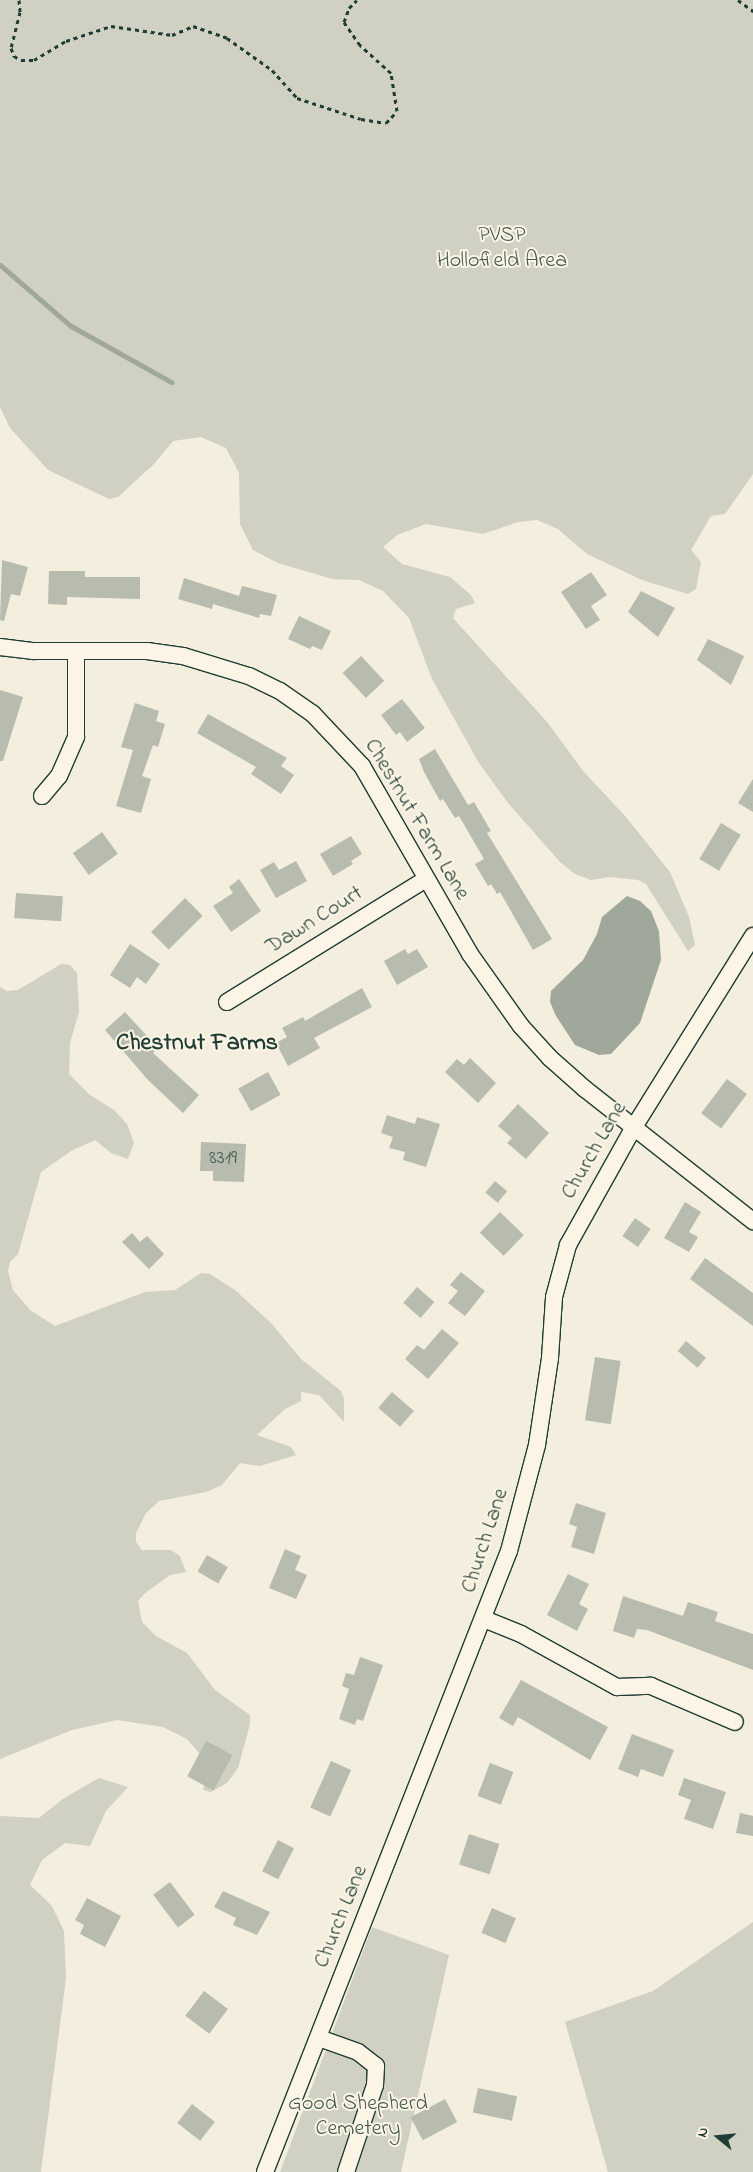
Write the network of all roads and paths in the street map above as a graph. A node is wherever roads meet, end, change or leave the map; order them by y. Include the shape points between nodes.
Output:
1 (19, 0) edge
2 (356, 0) edge
3 (738, 0) edge
4 (753, 11) edge
5 (0, 647) edge
6 (76, 651) junction
7 (42, 796) dead end
8 (426, 879) junction
9 (753, 936) edge
10 (227, 1002) dead end
11 (634, 1127) junction
12 (753, 1221) edge
13 (484, 1620) junction
14 (735, 1722) dead end
15 (319, 2038) junction
16 (265, 2172) edge
17 (346, 2172) edge

1 - 2 path via 20,12 11,48 14,56 21,60 34,60 66,40 111,26 172,34 193,26 227,38 272,70 297,98 361,119 386,123 397,111 391,73 360,45 344,22
3 - 4 path
5 - 6 street, Chestnut Farm Lane
6 - 7 street via 76,737 59,776
6 - 8 street, Chestnut Farm Lane via 147,651 183,656 215,663 280,692 313,714 362,766
8 - 10 street, Dawn Court
8 - 11 street, Chestnut Farm Lane via 470,954 521,1026 550,1058
9 - 11 street, Church Lane
11 - 12 street, Chestnut Farm Lane
11 - 13 street, Church Lane via 585,1211 558,1274 537,1445 523,1506
13 - 14 street via 521,1634 617,1687 651,1686 662,1689
13 - 15 street, Church Lane
15 - 16 street, Church Lane
15 - 17 street via 358,2052 376,2066 375,2086

